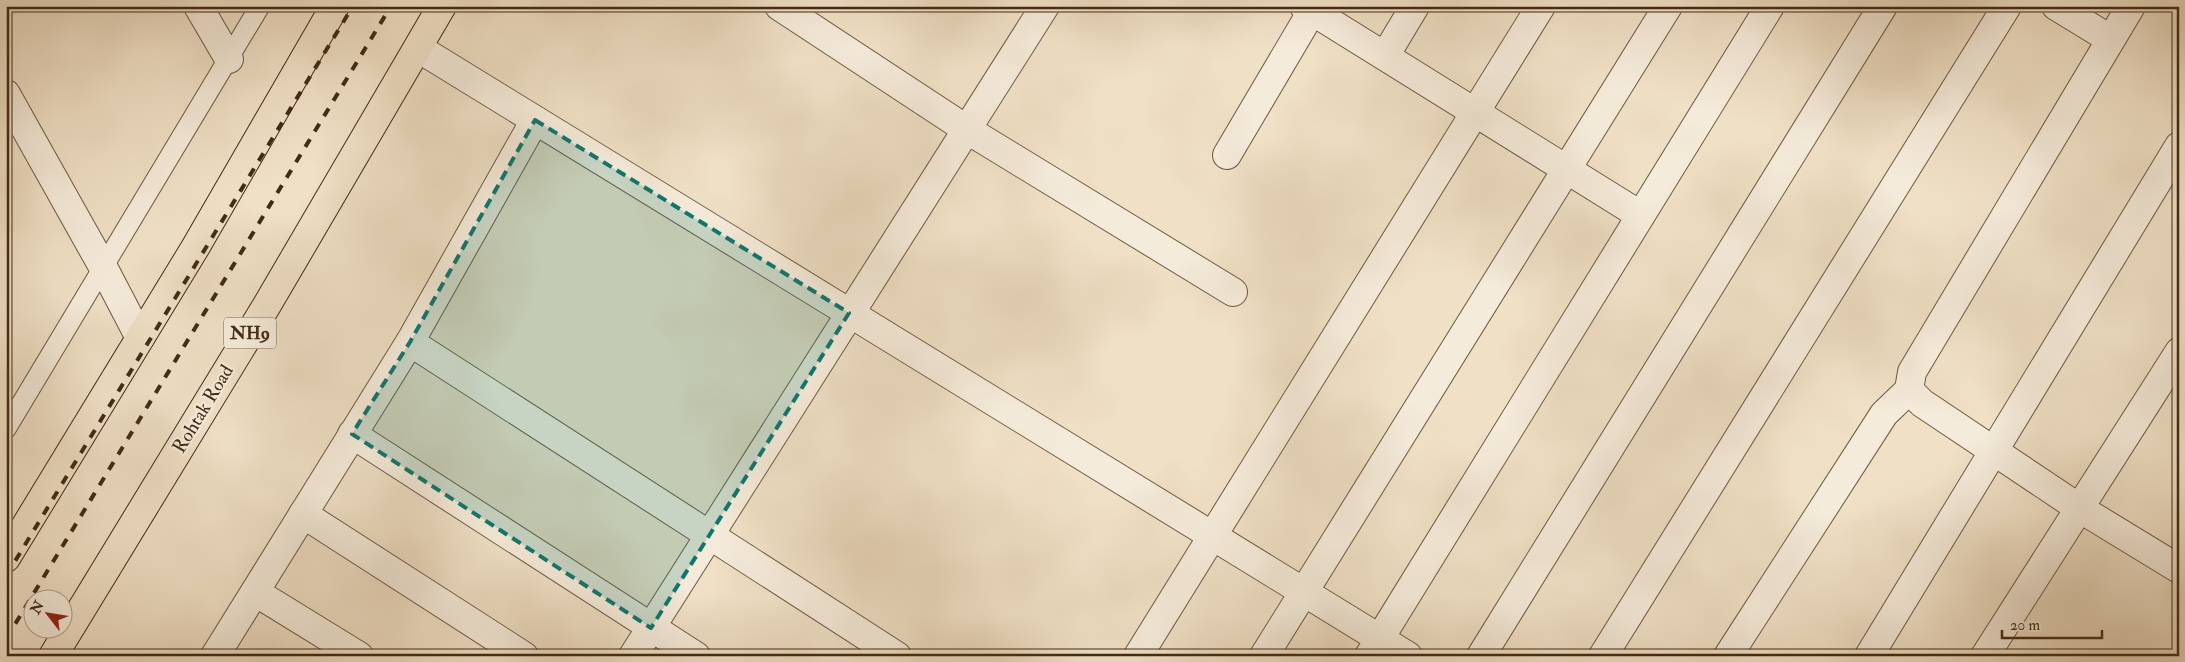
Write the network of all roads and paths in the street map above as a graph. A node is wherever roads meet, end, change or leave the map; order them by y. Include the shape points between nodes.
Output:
1 (198, 6) edge
2 (260, 6) edge
3 (335, 6) edge
4 (442, 6) edge
5 (779, 6) edge
6 (1045, 6) edge
7 (1415, 6) edge
8 (1541, 6) edge
9 (1668, 6) edge
10 (1770, 6) edge
11 (1883, 6) edge
12 (2007, 6) edge
13 (2056, 6) edge
14 (2131, 6) edge
15 (1308, 9) edge
16 (2110, 38) junction
17 (418, 48) junction
18 (1385, 56) junction
19 (229, 59) junction
20 (6, 94) edge
21 (1476, 111) junction
22 (535, 120) junction
23 (966, 129) junction
24 (2179, 146) edge
25 (1226, 155) dead end
26 (1567, 168) junction
27 (1640, 215) junction
28 (103, 267) junction
29 (1233, 292) dead end
30 (850, 313) junction
31 (140, 338) junction
32 (410, 342) junction
33 (2179, 352) edge
34 (1909, 390) junction
35 (6, 429) edge
36 (352, 434) junction
37 (1994, 451) junction
38 (2079, 508) junction
39 (303, 514) junction
40 (710, 535) junction
41 (1213, 536) junction
42 (6, 558) edge
43 (2179, 569) edge
44 (255, 592) junction
45 (1303, 592) junction
46 (651, 628) junction
47 (1374, 647) edge
48 (53, 656) edge
49 (215, 656) edge
50 (359, 656) edge
51 (524, 656) edge
52 (633, 656) edge
53 (696, 656) edge
54 (897, 656) edge
55 (1138, 656) edge
56 (1264, 656) edge
57 (1408, 656) edge
58 (1481, 656) edge
59 (1603, 656) edge
60 (1728, 656) edge
61 (1869, 656) edge
62 (1985, 656) edge

1 - 19 street
2 - 19 lane
3 - 31 highway
4 - 17 highway, Rohtak Road / NH9
5 - 23 street
6 - 23 street
7 - 18 street
8 - 21 street
9 - 26 street
10 - 27 street
11 - 58 street
12 - 59 street
13 - 16 street
14 - 16 street
15 - 18 street
15 - 25 street
16 - 34 street via 1912,372
17 - 22 street
17 - 48 highway, Rohtak Road / NH9 via 267,305
18 - 21 street
19 - 28 lane
20 - 28 street
21 - 26 street
21 - 41 street
22 - 30 street
22 - 32 street
23 - 29 street
23 - 30 street
24 - 37 street
26 - 27 street
26 - 45 street
27 - 47 street
28 - 31 street
28 - 35 lane
30 - 40 street
30 - 41 street
31 - 42 highway
32 - 36 street
32 - 40 street
33 - 38 street
34 - 37 street
34 - 60 street via 1884,414
36 - 39 street
36 - 46 street
37 - 38 street
37 - 61 street
38 - 43 street
38 - 62 street
39 - 44 street
39 - 51 street
40 - 46 street
40 - 54 street
41 - 45 street
41 - 55 street
44 - 49 street
44 - 50 street
45 - 47 street
45 - 56 street
46 - 52 street
46 - 53 street
47 - 57 street

